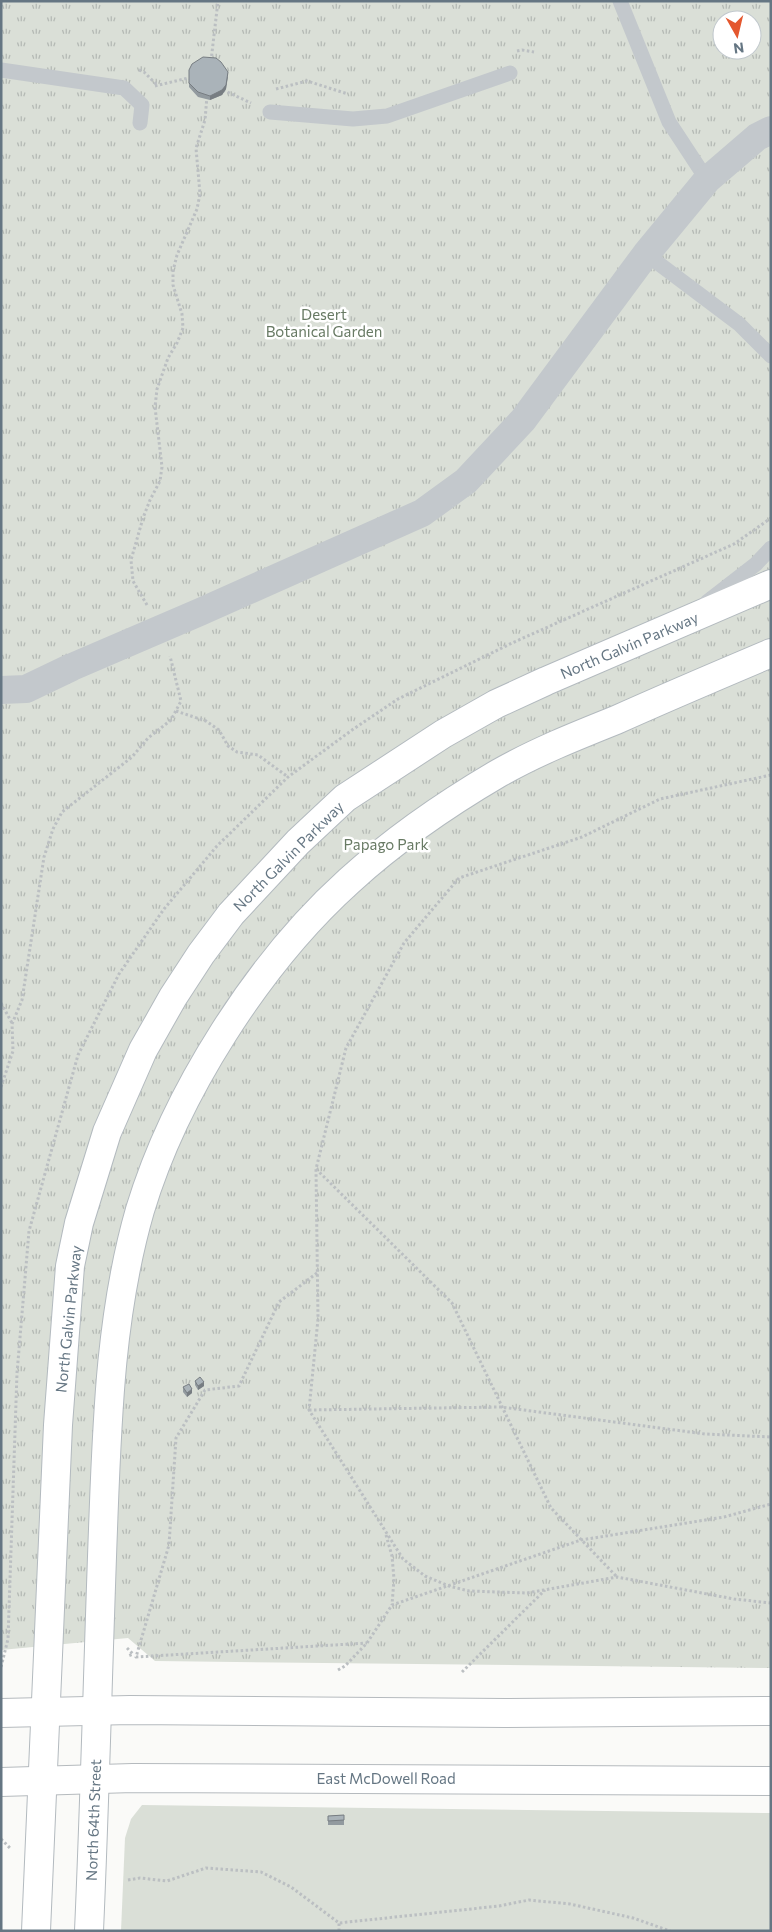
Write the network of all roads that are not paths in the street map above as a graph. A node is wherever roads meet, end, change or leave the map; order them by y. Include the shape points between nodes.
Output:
1 (620, 1) edge
2 (1, 70) edge
3 (510, 73) dead end
4 (270, 112) road end
5 (140, 123) dead end
6 (771, 130) edge
7 (707, 180) junction
8 (646, 254) junction
9 (771, 356) edge
10 (771, 548) edge
11 (771, 584) edge
12 (676, 625) junction
13 (771, 653) edge
14 (1, 690) edge
15 (97, 1710) junction
16 (771, 1711) edge
17 (45, 1712) junction
18 (1, 1713) edge
19 (95, 1778) junction
20 (43, 1781) junction
21 (771, 1781) edge
22 (1, 1782) edge
23 (36, 1931) edge
24 (89, 1931) edge

1 - 7 lane via 669,122
2 - 5 lane via 124,88 142,105
3 - 4 lane via 387,116 353,119
6 - 7 street
7 - 8 street
8 - 9 lane via 739,324
8 - 14 street via 523,420 466,481 422,513 26,689
10 - 12 lane via 756,564
11 - 12 main road, North Galvin Parkway
12 - 17 main road, North Galvin Parkway via 496,704 435,739 345,798 298,842 231,914 173,997 143,1050 107,1132 79,1223 70,1266 58,1425
13 - 15 main road via 549,748 499,774 389,846 347,882 305,925 265,974 221,1037 158,1157 125,1270 116,1326 107,1435
15 - 16 main road
15 - 17 main road
15 - 19 main road, North 64th Street
17 - 18 main road
17 - 20 main road
19 - 20 main road, East McDowell Road
19 - 21 main road, East McDowell Road
19 - 24 main road, North 64th Street
20 - 22 main road, East McDowell Road
20 - 23 main road

